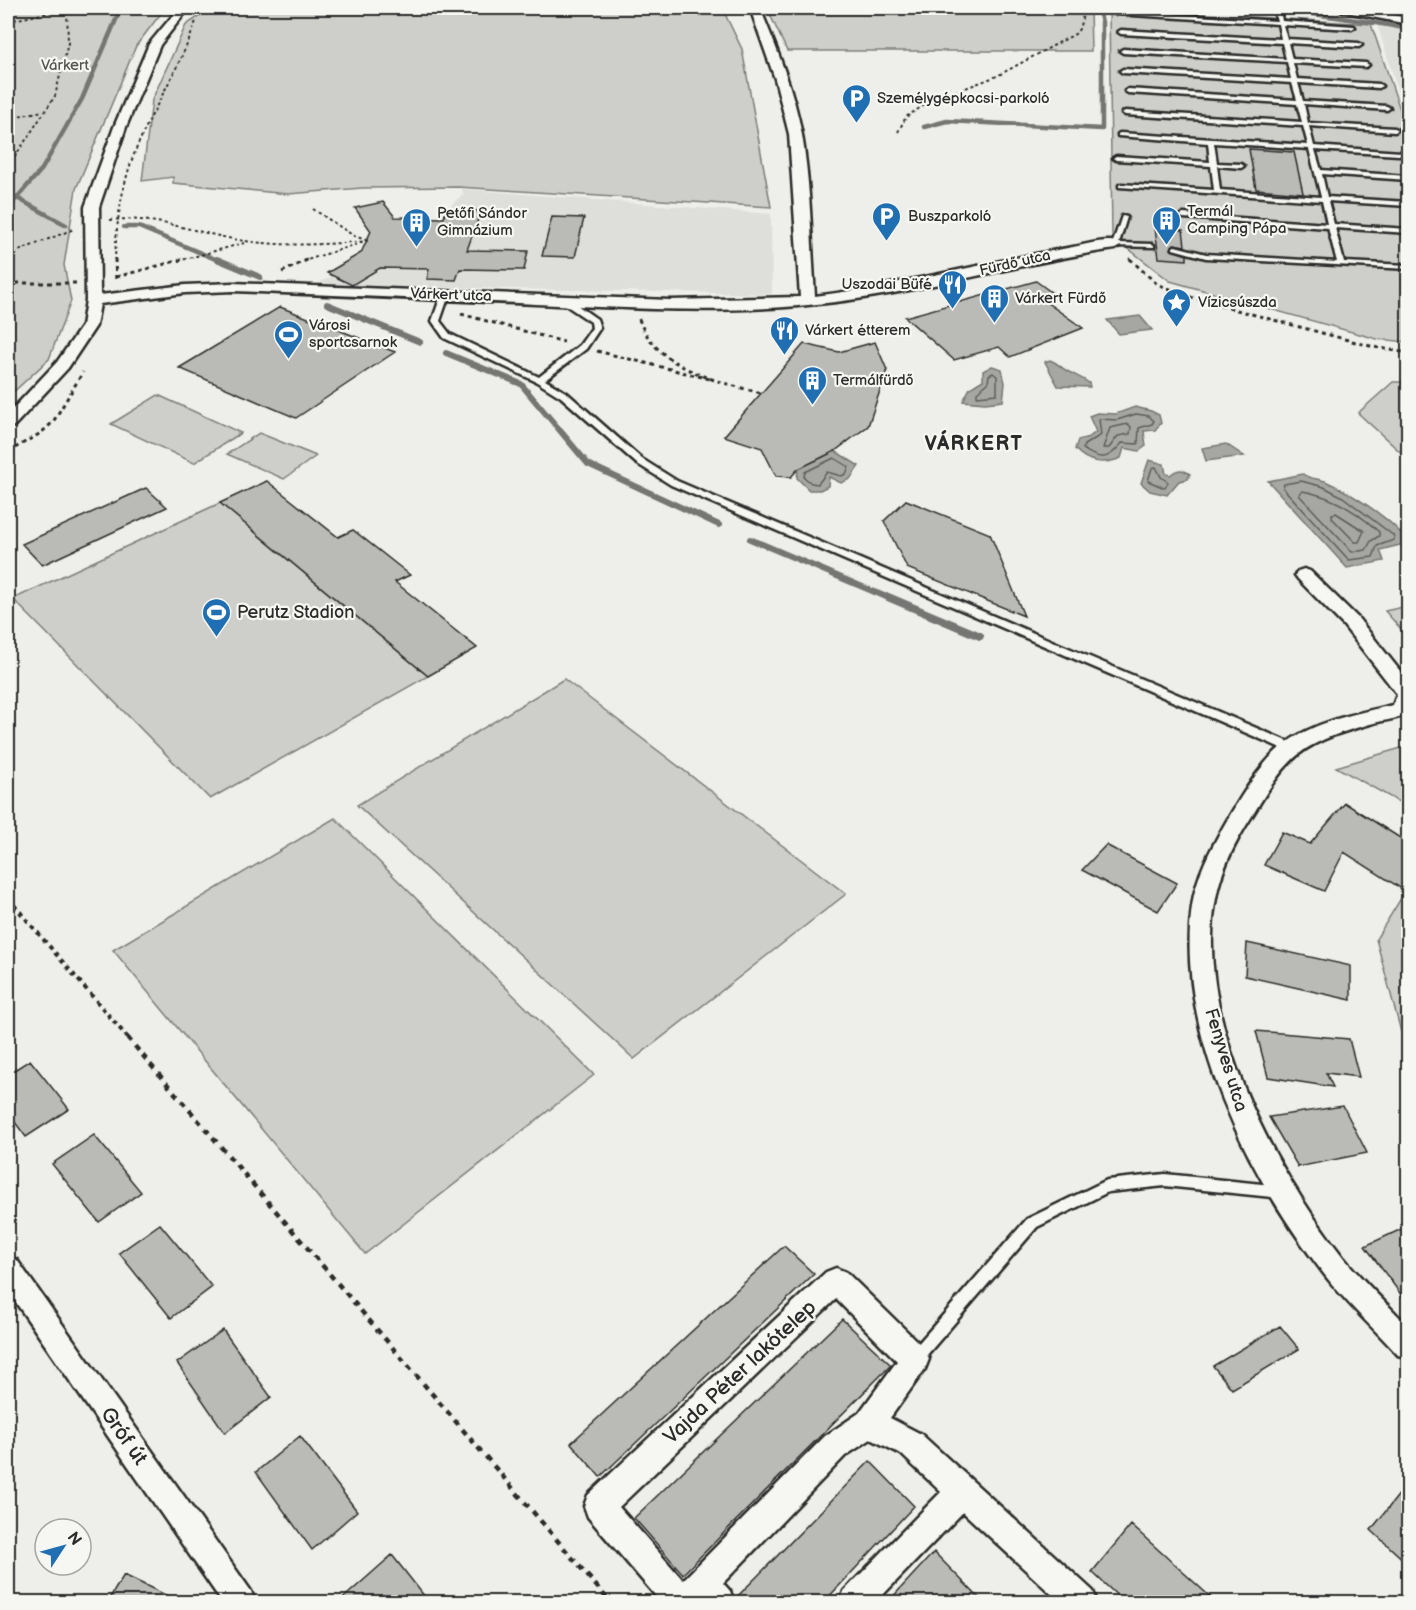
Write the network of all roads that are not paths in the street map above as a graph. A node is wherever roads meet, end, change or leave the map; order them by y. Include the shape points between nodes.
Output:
1 (184, 8) edge
2 (755, 8) edge
3 (1341, 8) edge
4 (1117, 13) dead end
5 (1278, 15) dead end
6 (1408, 21) edge
7 (1281, 23) junction
8 (1352, 27) dead end
9 (1121, 32) dead end
10 (1285, 40) junction
11 (1359, 45) dead end
12 (1123, 51) dead end
13 (1290, 61) junction
14 (1366, 65) dead end
15 (1123, 71) dead end
16 (1295, 81) junction
17 (1379, 86) dead end
18 (1128, 91) dead end
19 (1301, 102) junction
20 (1387, 108) dead end
21 (1125, 113) dead end
22 (1306, 125) junction
23 (1395, 130) dead end
24 (1120, 135) dead end
25 (1211, 141) junction
26 (1312, 148) junction
27 (1399, 153) dead end
28 (1116, 158) dead end
29 (1214, 164) junction
30 (1242, 166) dead end
31 (1318, 172) junction
32 (1408, 178) edge
33 (1121, 186) dead end
34 (1217, 191) junction
35 (1325, 198) junction
36 (1408, 204) edge
37 (1183, 216) dead end
38 (1124, 217) dead end
39 (1332, 226) junction
40 (1408, 231) edge
41 (1115, 245) junction
42 (1152, 246) dead end
43 (1175, 248) dead end
44 (1341, 264) junction
45 (1408, 267) edge
46 (93, 300) junction
47 (564, 300) junction
48 (808, 300) junction
49 (442, 302) junction
50 (540, 380) junction
51 (8, 423) edge
52 (1304, 575) dead end
53 (1292, 748) junction
54 (1282, 1192) junction
55 (8, 1269) edge
56 (1408, 1345) edge
57 (915, 1359) junction
58 (869, 1423) junction
59 (962, 1491) junction
60 (696, 1598) edge
61 (233, 1599) edge
62 (855, 1602) edge
63 (1082, 1602) edge

1 - 46 street via 155,44 92,207
2 - 48 street via 786,93 798,152
3 - 6 street
4 - 7 lane
5 - 7 lane
7 - 8 lane
7 - 10 lane
9 - 10 lane
10 - 11 lane
10 - 13 lane
12 - 13 lane
13 - 14 lane
13 - 16 lane
15 - 16 lane
16 - 17 lane
16 - 19 lane
18 - 19 lane
19 - 20 lane
19 - 22 lane
21 - 22 lane
22 - 23 lane
22 - 26 lane
24 - 25 lane
25 - 26 lane
25 - 29 lane
26 - 27 lane
26 - 31 lane
28 - 29 lane
29 - 30 lane
29 - 34 lane
31 - 32 lane
31 - 35 lane
33 - 34 lane
34 - 35 lane
35 - 36 lane
35 - 39 lane
37 - 39 lane
38 - 41 lane
39 - 40 lane
39 - 44 lane
41 - 42 lane
41 - 48 street, Fürdő utca via 1066,251 904,288
43 - 44 lane via 1206,256
44 - 45 lane
46 - 49 street, Várkert utca via 185,289 253,288
46 - 51 street via 89,326 63,366
47 - 48 street, Várkert utca via 737,305
47 - 49 street, Várkert utca
47 - 50 lane via 594,321 596,328 583,347
49 - 50 lane via 436,321 447,336
50 - 53 lane via 564,395 639,461 675,483
52 - 53 street, Fenyves utca via 1351,622 1407,693 1401,710 1359,719
53 - 54 street, Fenyves utca via 1222,847 1203,905 1200,964 1215,1035 1241,1112
54 - 56 street, Fenyves utca via 1335,1266
54 - 57 lane via 1165,1180 1107,1186 1032,1223
55 - 61 street, Gróf út
57 - 58 street, Vajda Péter lakótelep
57 - 60 street, Vajda Péter lakótelep via 836,1281 599,1506
58 - 59 street via 911,1444
58 - 60 street, Vajda Péter lakótelep via 835,1446
59 - 62 street
59 - 63 street

